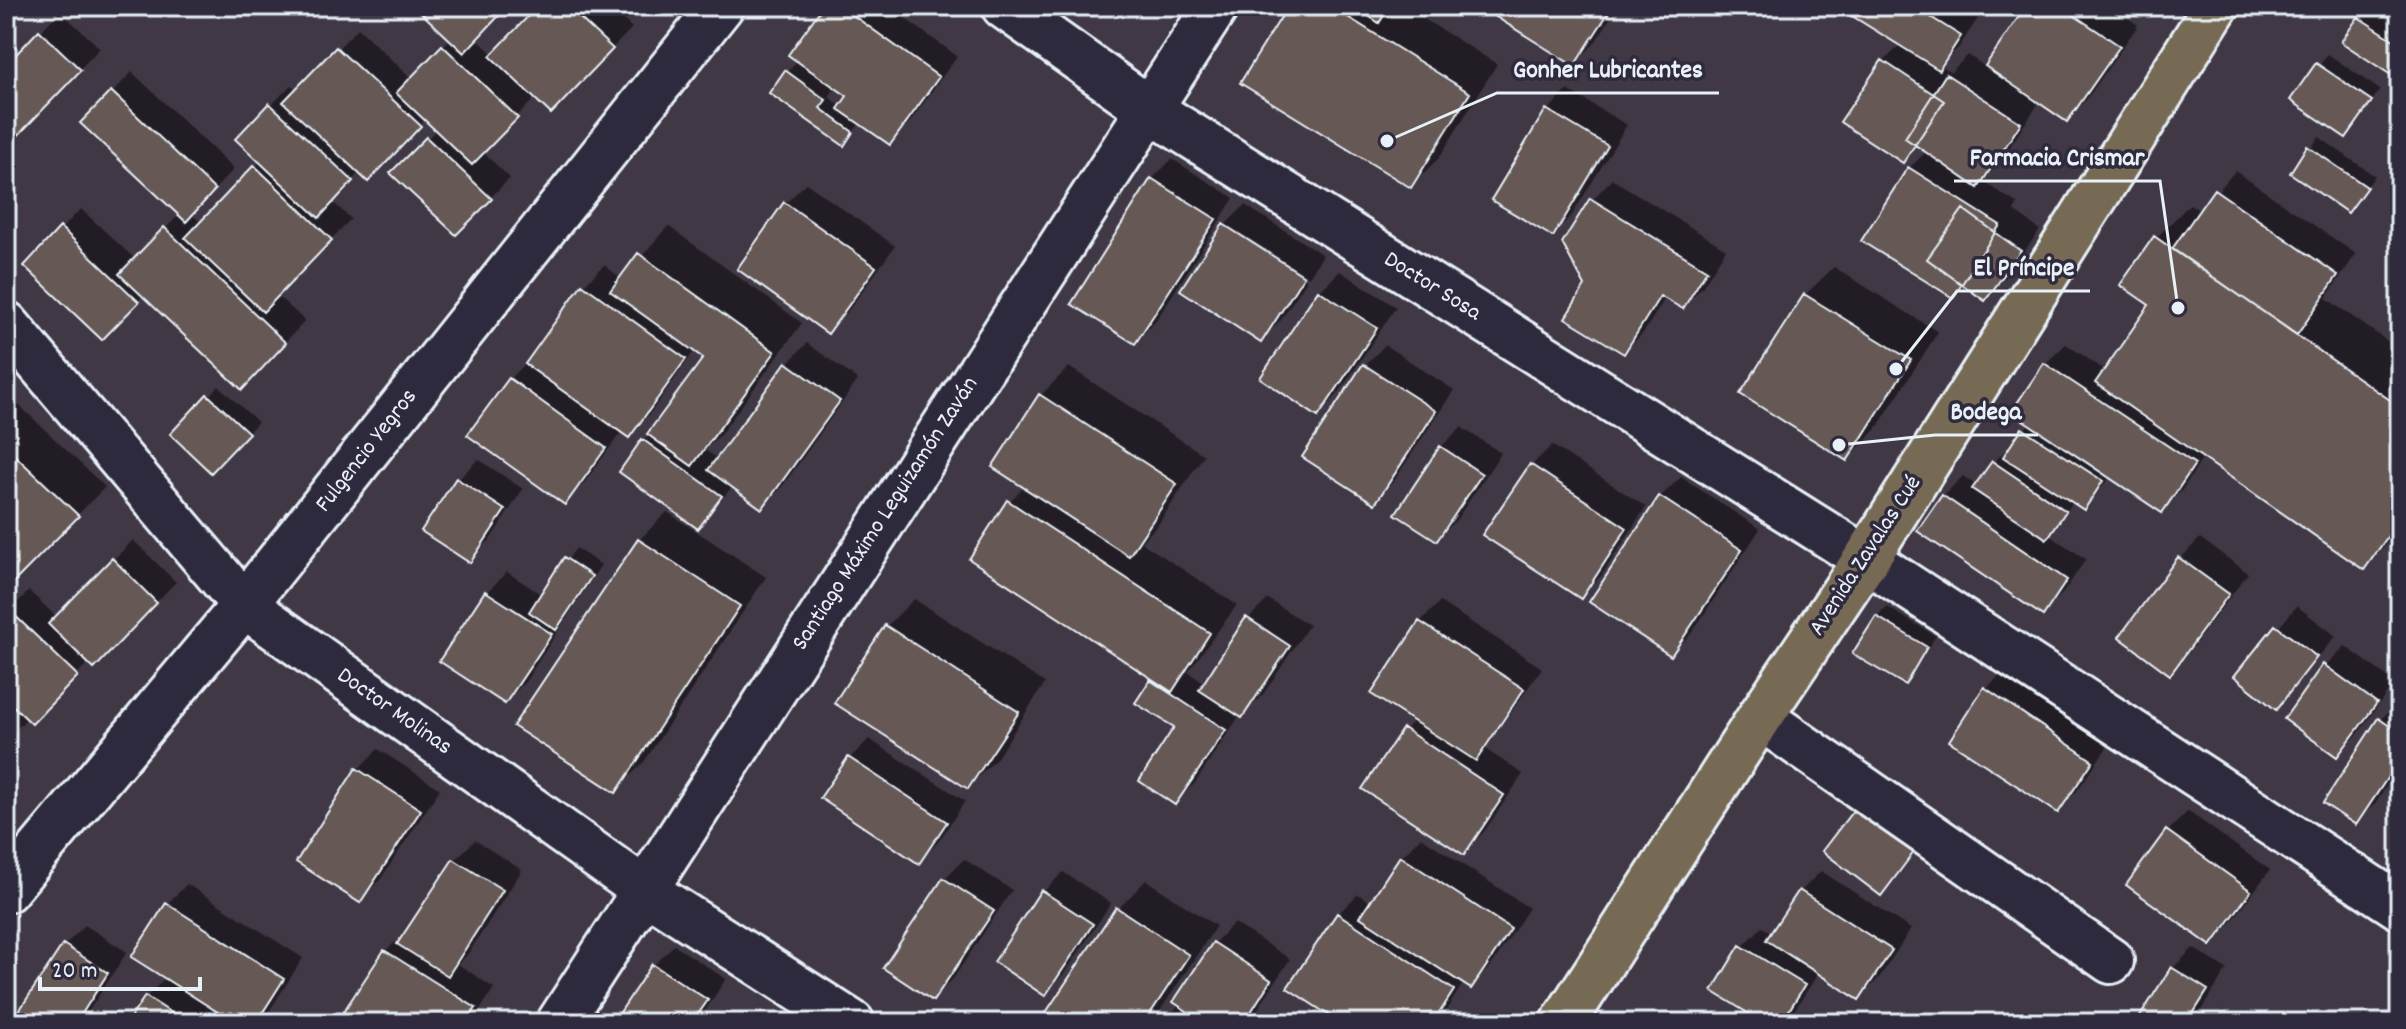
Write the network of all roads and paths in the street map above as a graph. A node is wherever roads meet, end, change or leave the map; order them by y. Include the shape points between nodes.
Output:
1 (721, 6) edge
2 (1004, 6) edge
3 (1216, 6) edge
4 (2216, 6) edge
5 (1149, 109) junction
6 (6, 324) edge
7 (1866, 559) junction
8 (244, 605) junction
9 (1760, 717) junction
10 (643, 889) junction
11 (6, 890) edge
12 (2400, 907) edge
13 (2111, 961) dead end
14 (559, 1023) edge
15 (852, 1023) edge
16 (1563, 1023) edge

1 - 8 street, Fulgencio Yegros
2 - 5 street, Doctor Sosa
3 - 5 street, Santiago Máximo Leguizamón Zaván
4 - 7 main road, Avenida Zavalas Cué
5 - 7 street, Doctor Sosa
5 - 10 street, Santiago Máximo Leguizamón Zaván
6 - 8 street, Doctor Molinas
7 - 9 main road, Avenida Zavalas Cué
7 - 12 street, Doctor Sosa
8 - 10 street, Doctor Molinas
8 - 11 street, Fulgencio Yegros
9 - 13 street
9 - 16 main road, Avenida Zavalas Cué
10 - 14 street, Santiago Máximo Leguizamón Zaván
10 - 15 street, Doctor Molinas

